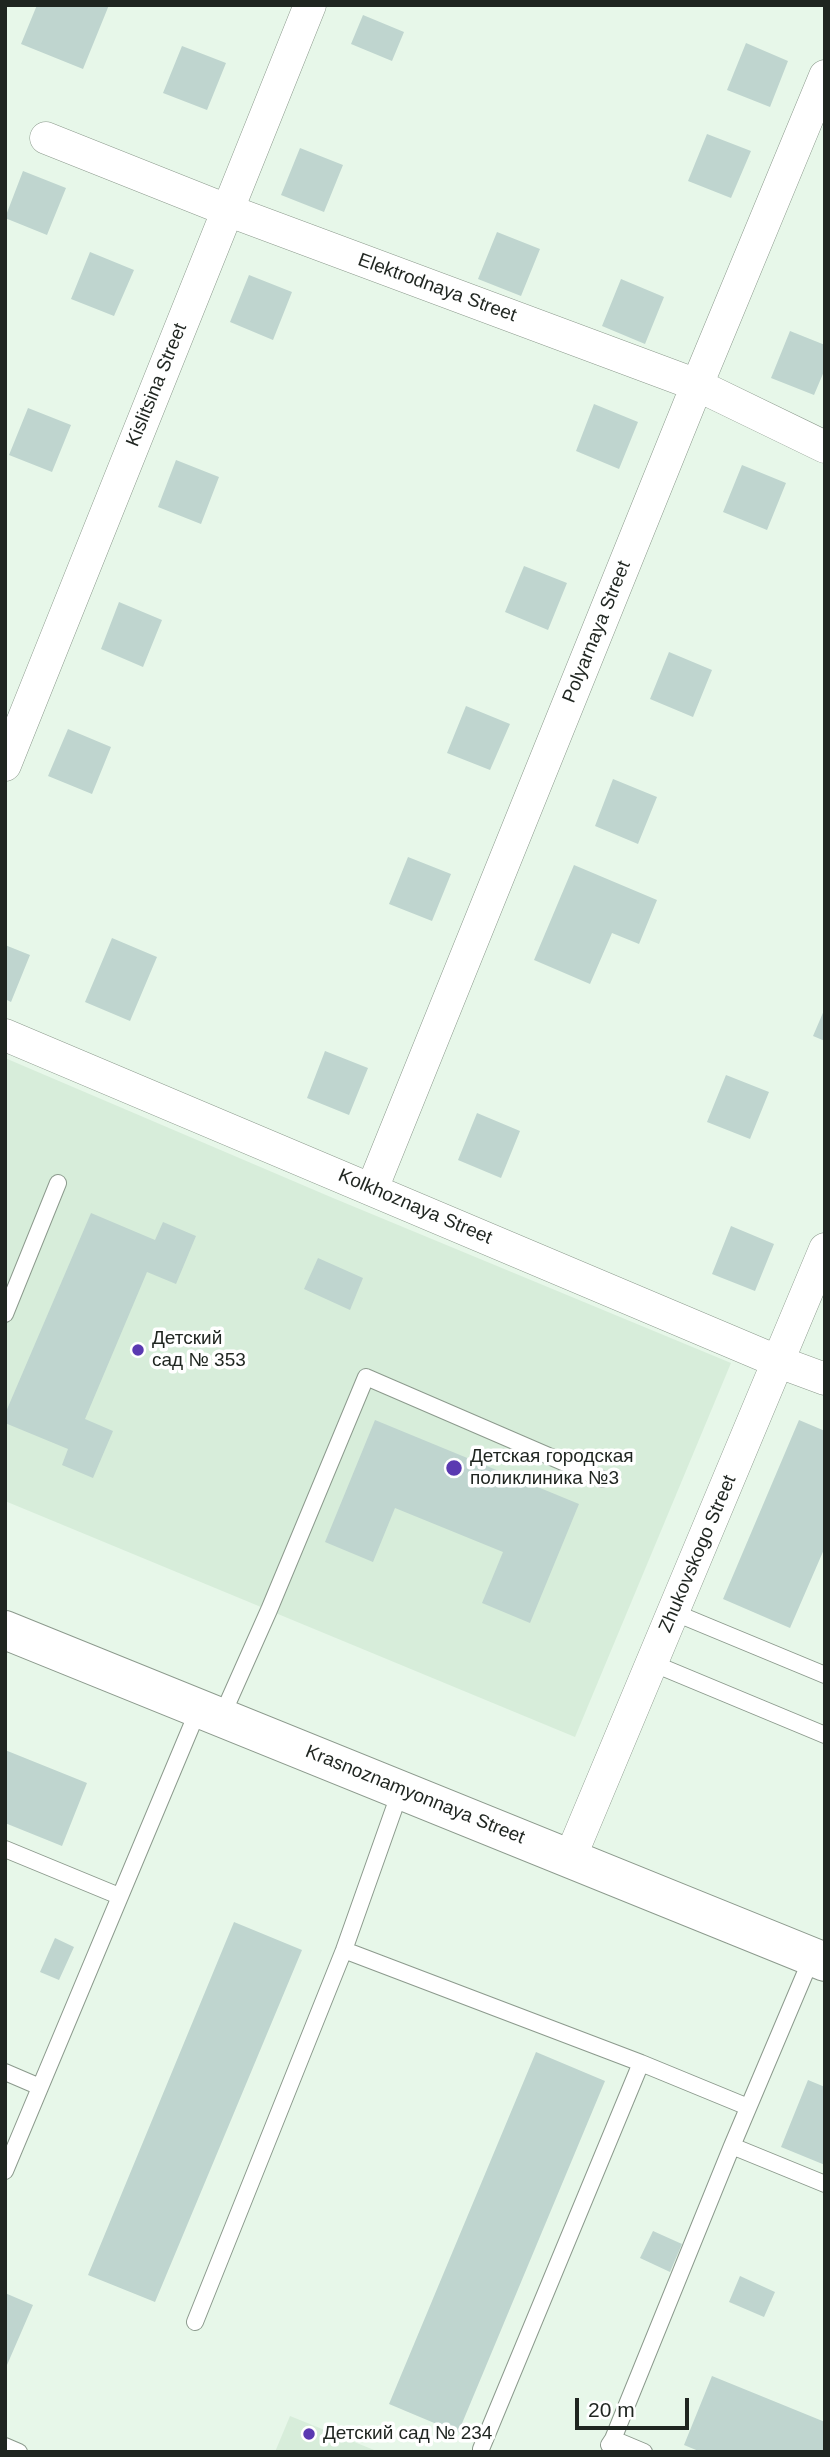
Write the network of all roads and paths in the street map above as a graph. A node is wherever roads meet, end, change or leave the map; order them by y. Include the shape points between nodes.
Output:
1 (310, 5) edge
2 (825, 76) edge
3 (46, 138) dead end
4 (227, 210) junction
5 (697, 385) junction
6 (825, 447) edge
7 (5, 765) edge
8 (5, 1035) edge
9 (58, 1183) dead end
10 (372, 1189) junction
11 (825, 1249) edge
12 (5, 1314) edge
13 (779, 1362) junction
14 (825, 1379) edge
15 (602, 1479) dead end
16 (673, 1612) junction
17 (5, 1630) edge
18 (652, 1663) junction
19 (823, 1670) edge
20 (210, 1713) junction
21 (825, 1735) edge
22 (401, 1790) junction
23 (5, 1849) edge
24 (570, 1858) junction
25 (119, 1896) junction
26 (344, 1950) junction
27 (818, 1960) edge
28 (640, 2063) junction
29 (5, 2072) edge
30 (40, 2087) junction
31 (748, 2107) junction
32 (732, 2146) junction
33 (5, 2171) edge
34 (825, 2184) edge
35 (195, 2322) dead end
36 (5, 2446) edge
37 (611, 2448) edge
38 (481, 2449) dead end
39 (19, 2452) edge
40 (644, 2452) edge

1 - 4 street, Kislitsina Street
2 - 5 street, Polyarnaya Street
3 - 4 street, Elektrodnaya Street
4 - 5 street, Elektrodnaya Street
4 - 7 street, Kislitsina Street
5 - 6 street, Elektrodnaya Street
5 - 10 street, Polyarnaya Street
8 - 10 street, Kolkhoznaya Street
9 - 12 lane
10 - 13 street, Kolkhoznaya Street
11 - 13 street, Zhukovskogo Street
13 - 14 street, Kolkhoznaya Street
13 - 16 street, Zhukovskogo Street
15 - 20 lane via 366,1377 269,1610
16 - 18 street, Zhukovskogo Street
16 - 19 lane
17 - 20 street, Krasnoznamyonnaya Street
18 - 21 lane
18 - 24 street, Zhukovskogo Street
20 - 22 street, Krasnoznamyonnaya Street
20 - 25 lane
22 - 24 street, Krasnoznamyonnaya Street
22 - 26 lane
23 - 25 lane
24 - 27 street, Krasnoznamyonnaya Street
25 - 30 lane
26 - 28 lane
26 - 35 lane
27 - 31 lane
28 - 31 lane
28 - 38 lane
29 - 30 lane
30 - 33 lane
31 - 32 lane
32 - 34 lane
32 - 37 lane
36 - 39 lane
37 - 40 lane

